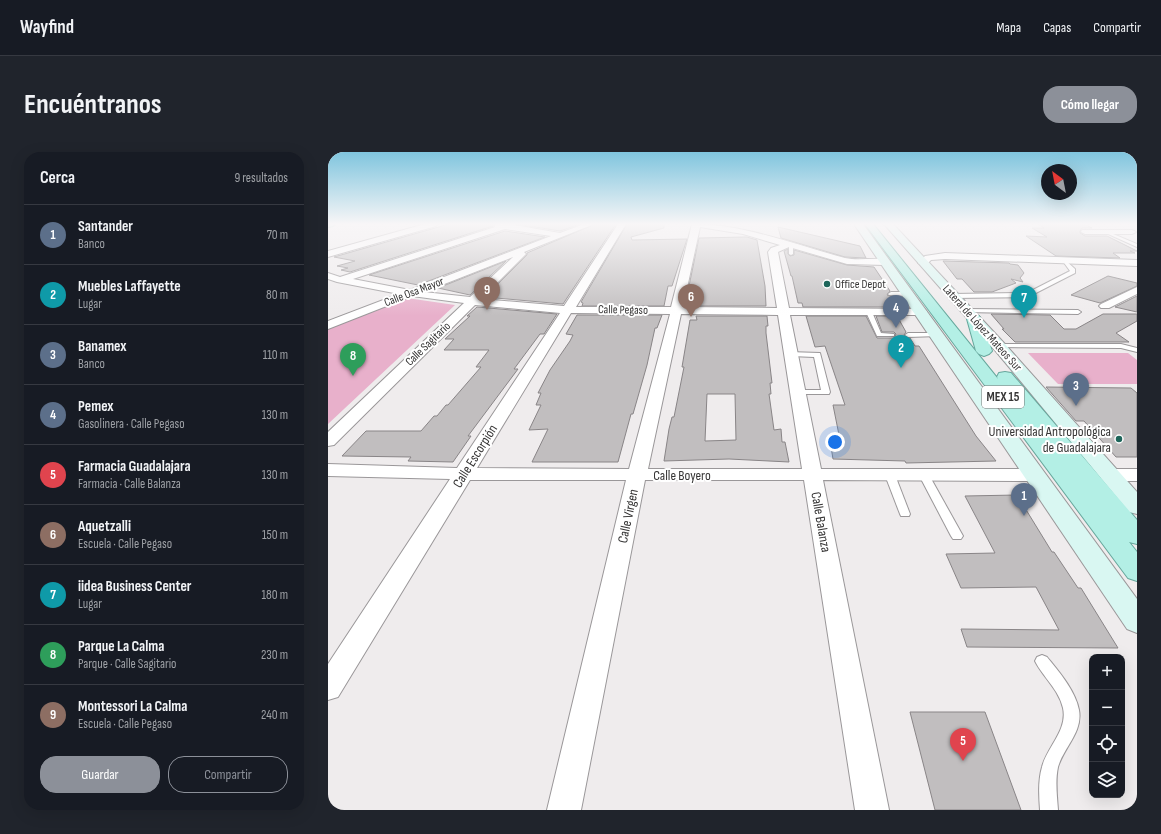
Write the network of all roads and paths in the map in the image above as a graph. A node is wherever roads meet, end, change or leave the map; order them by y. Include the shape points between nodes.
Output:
1 (417, 255) edge
2 (510, 255) edge
3 (520, 255) edge
4 (602, 255) edge
5 (689, 255) edge
6 (773, 255) edge
7 (819, 255) edge
8 (881, 255) edge
9 (890, 255) edge
10 (897, 255) edge
11 (916, 255) edge
12 (1064, 260) junction
13 (885, 262) junction
14 (1096, 262) junction
15 (1115, 262) junction
16 (923, 263) junction
17 (1137, 263) edge
18 (1137, 267) edge
19 (1137, 271) edge
20 (328, 276) edge
21 (341, 280) junction
22 (328, 284) edge
23 (1137, 290) edge
24 (411, 293) junction
25 (952, 296) junction
26 (1116, 300) junction
27 (472, 301) junction
28 (1130, 304) dead end
29 (1104, 306) dead end
30 (567, 310) junction
31 (675, 311) junction
32 (783, 312) junction
33 (868, 312) junction
34 (921, 312) junction
35 (1078, 312) dead end
36 (970, 315) junction
37 (328, 325) edge
38 (892, 335) dead end
39 (908, 335) dead end
40 (941, 340) junction
41 (992, 349) junction
42 (1137, 350) edge
43 (791, 354) junction
44 (998, 391) junction
45 (798, 392) junction
46 (328, 441) edge
47 (328, 470) edge
48 (463, 474) junction
49 (637, 475) junction
50 (813, 475) junction
51 (890, 475) junction
52 (924, 475) junction
53 (1035, 475) junction
54 (1109, 475) junction
55 (1137, 475) edge
56 (1137, 507) edge
57 (905, 514) dead end
58 (956, 536) dead end
59 (1137, 536) edge
60 (1137, 571) edge
61 (1137, 621) edge
62 (1042, 661) dead end
63 (328, 688) edge
64 (564, 810) edge
65 (872, 810) edge
66 (1050, 810) edge

1 - 21 street
2 - 24 street, Calle Osa Mayor
3 - 27 street, Calle Sagitario
4 - 30 street, Calle Escorpión
5 - 31 street, Calle Virgen
6 - 32 street, Calle Balanza
7 - 13 street via 847,261
8 - 13 main road
9 - 44 main road, MEX 15
10 - 41 main road, MEX 15
11 - 16 main road, Lateral de López Mateos Sur
12 - 14 street
12 - 16 street via 945,256 928,258
12 - 25 lane via 1072,272 1028,295
13 - 34 main road via 900,294
14 - 15 street
14 - 19 street
15 - 17 street
15 - 18 street
16 - 25 main road, Lateral de López Mateos Sur
20 - 21 street, Calle Pegaso
21 - 22 street
21 - 24 street, Calle Pegaso
23 - 26 street
24 - 27 street, Calle Pegaso
24 - 37 street, Calle Osa Mayor
25 - 36 main road, Lateral de López Mateos Sur
26 - 28 street
26 - 29 street
27 - 30 street, Calle Pegaso
27 - 46 street, Calle Sagitario
30 - 31 street, Calle Pegaso
30 - 48 street, Calle Escorpión
31 - 32 street, Calle Pegaso
31 - 49 street, Calle Virgen
32 - 33 street, Calle Pegaso
32 - 43 street, Calle Balanza
33 - 34 street, Calle Pegaso
33 - 38 lane via 879,334
34 - 40 main road
35 - 36 lane
36 - 41 main road
39 - 40 lane
40 - 44 main road
40 - 53 main road
41 - 42 lane via 1121,346
41 - 54 main road, Lateral de López Mateos Sur
41 - 59 main road, MEX 15
43 - 45 street, Calle Balanza
43 - 45 lane via 818,354 826,392
44 - 60 main road, MEX 15
45 - 50 street, Calle Balanza
47 - 48 street, Calle Boyero
48 - 49 street, Calle Boyero
48 - 63 street, Calle Escorpión
49 - 50 street, Calle Boyero
49 - 64 street, Calle Virgen
50 - 51 street, Calle Boyero
50 - 65 street, Calle Balanza
51 - 52 street, Calle Boyero
51 - 57 lane
52 - 53 street, Calle Boyero
52 - 58 lane
53 - 61 main road
54 - 55 street
54 - 56 main road, Lateral de López Mateos Sur
62 - 66 lane via 1069,701 1072,716 1071,724 1050,766

